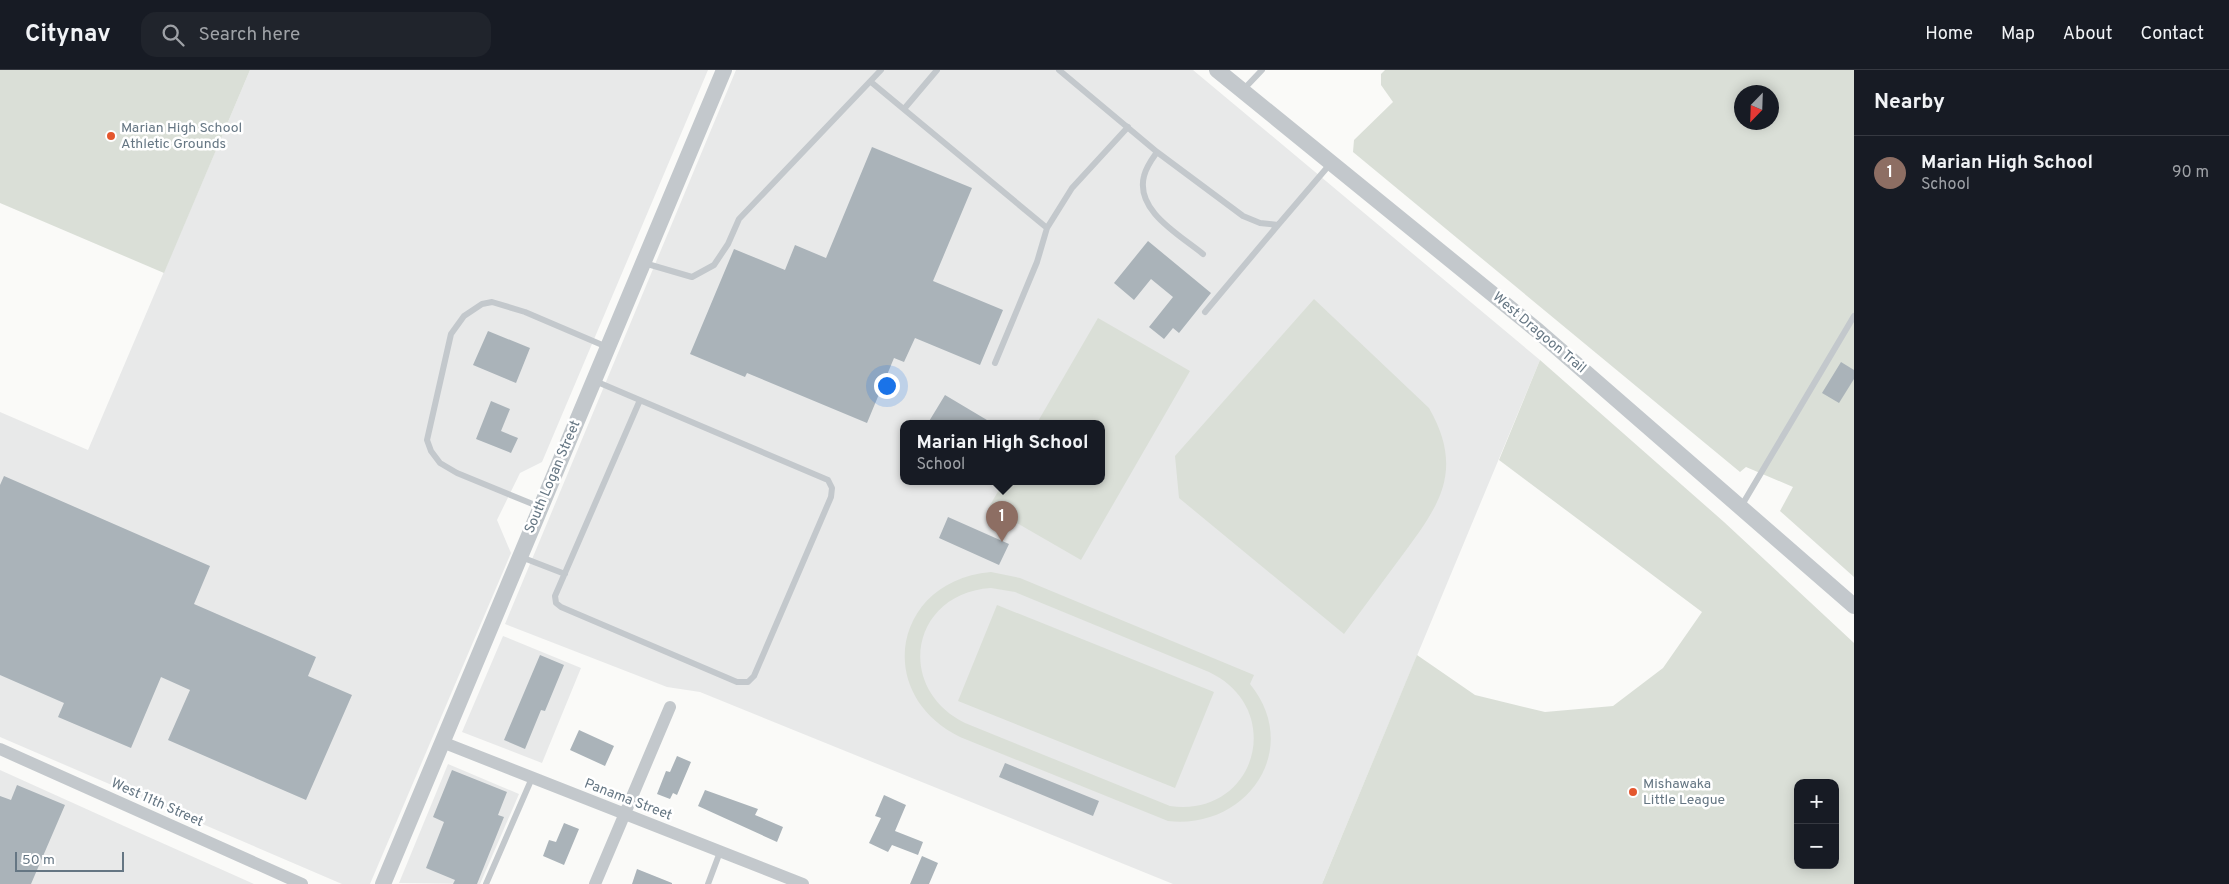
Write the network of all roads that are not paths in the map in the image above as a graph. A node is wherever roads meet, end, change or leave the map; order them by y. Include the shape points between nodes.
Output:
1 (724, 70) edge
2 (881, 70) edge
3 (938, 70) edge
4 (1059, 70) edge
5 (1217, 70) edge
6 (1262, 70) edge
7 (871, 82) junction
8 (1242, 91) junction
9 (904, 109) junction
10 (1128, 127) junction
11 (1157, 152) junction
12 (1331, 163) junction
13 (1278, 225) junction
14 (1047, 228) junction
15 (1204, 254) dead end
16 (643, 263) junction
17 (1205, 312) dead end
18 (1854, 316) edge
19 (608, 348) junction
20 (995, 363) dead end
21 (594, 381) junction
22 (640, 400) junction
23 (541, 507) junction
24 (1741, 507) junction
25 (520, 557) junction
26 (564, 574) junction
27 (1854, 606) edge
28 (670, 707) dead end
29 (442, 742) junction
30 (0, 750) edge
31 (532, 778) junction
32 (624, 814) junction
33 (720, 852) junction
34 (302, 884) edge
35 (383, 884) edge
36 (486, 884) edge
37 (595, 884) edge
38 (708, 884) edge
39 (803, 884) edge

1 - 16 street, South Logan Street
2 - 7 lane
3 - 9 lane
4 - 10 lane
5 - 8 street, West Dragoon Trail
6 - 8 lane
7 - 9 lane
7 - 16 lane via 739,219 714,265 692,277
8 - 12 street, West Dragoon Trail
9 - 14 lane
10 - 11 lane
10 - 14 lane via 1072,188
11 - 13 lane via 1243,216 1260,223
11 - 15 lane via 1144,175 1145,199 1151,211
12 - 13 lane
12 - 24 street, West Dragoon Trail via 1538,331
13 - 17 lane
14 - 20 lane via 1038,262
16 - 19 street, South Logan Street
18 - 24 lane
19 - 21 street, South Logan Street
19 - 23 lane via 525,312 492,302 482,304 464,316 451,334 427,440 431,451 440,464 457,473
21 - 22 lane
21 - 23 street, South Logan Street
22 - 26 lane
22 - 26 lane via 828,480 832,488 831,497 754,676 748,682 737,682 561,607 555,596
23 - 25 street, South Logan Street
24 - 27 street, West Dragoon Trail
25 - 26 lane
25 - 29 street, South Logan Street
28 - 32 street
29 - 31 street, Panama Street
29 - 35 street, South Logan Street
30 - 34 street, West 11th Street
31 - 32 street, Panama Street
31 - 36 lane
32 - 33 street, Panama Street
32 - 37 street
33 - 38 lane
33 - 39 street, Panama Street

